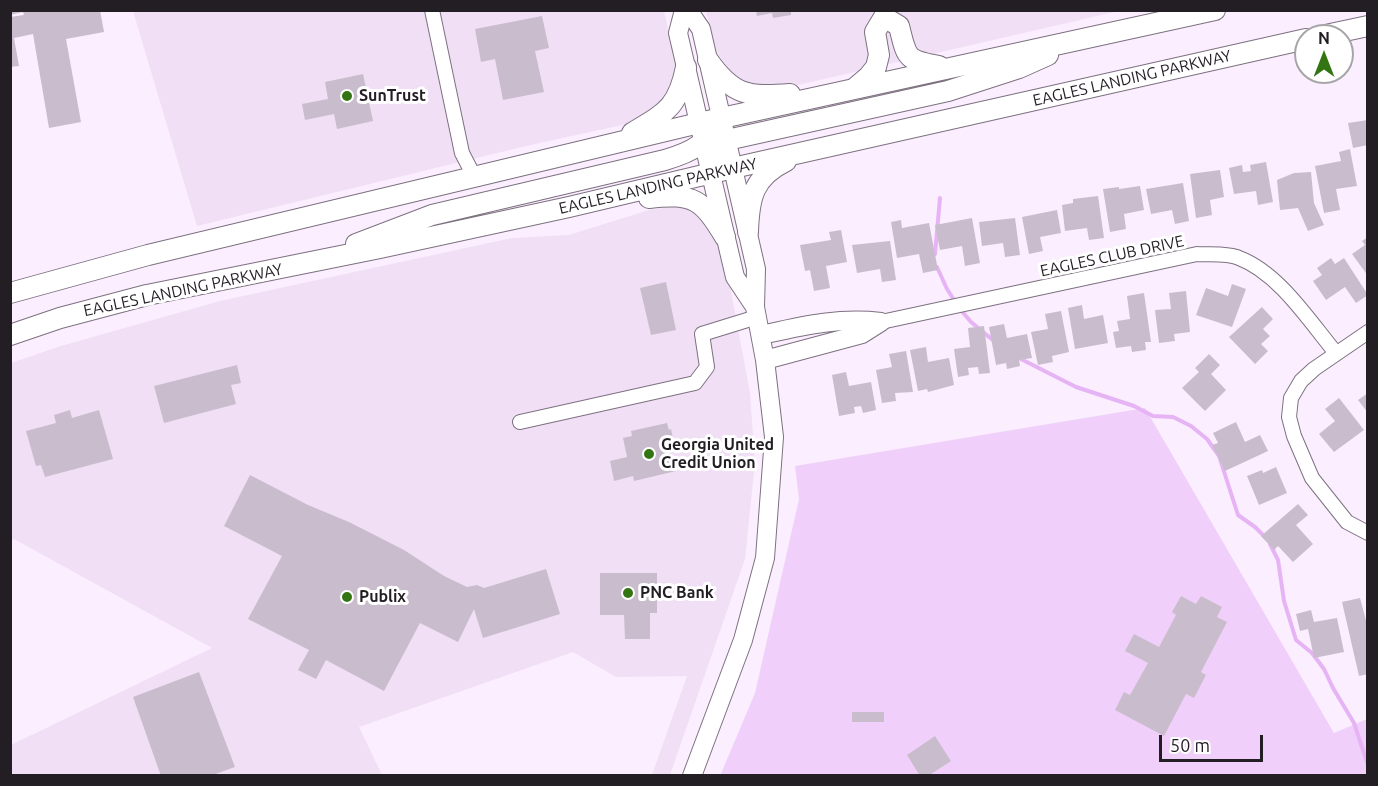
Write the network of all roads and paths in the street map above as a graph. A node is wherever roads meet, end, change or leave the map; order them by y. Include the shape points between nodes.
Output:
1 (432, 10) edge
2 (686, 10) edge
3 (1215, 10) edge
4 (884, 14) edge
5 (1086, 38) junction
6 (1294, 42) edge
7 (708, 60) junction
8 (686, 67) junction
9 (951, 67) junction
10 (856, 88) junction
11 (722, 118) junction
12 (701, 133) junction
13 (727, 140) junction
14 (615, 144) junction
15 (804, 152) junction
16 (734, 168) junction
17 (711, 173) junction
18 (475, 178) junction
19 (569, 207) junction
20 (748, 232) junction
21 (725, 237) junction
22 (303, 264) junction
23 (10, 293) edge
24 (757, 320) junction
25 (881, 322) junction
26 (1368, 332) edge
27 (10, 335) edge
28 (1336, 353) junction
29 (765, 360) junction
30 (520, 422) dead end
31 (1368, 533) edge
32 (692, 776) edge

1 - 18 street via 462,153
2 - 7 street via 701,29
2 - 8 street via 678,33
3 - 5 main road
4 - 9 main road via 899,26 905,52 916,62
4 - 10 main road via 875,32 879,55 876,67
5 - 9 main road
5 - 13 main road via 1019,68 948,91
6 - 15 main road, EAGLES LANDING PARKWAY
7 - 10 main road via 724,81 757,95
7 - 11 street
8 - 12 street
8 - 14 main road via 683,85 670,109
9 - 10 main road
10 - 11 main road
11 - 12 main road
11 - 13 street
12 - 14 main road
12 - 17 street
12 - 22 main road via 691,152 432,215
13 - 16 street
13 - 17 main road via 716,147
14 - 18 main road
15 - 16 main road, EAGLES LANDING PARKWAY
15 - 20 main road via 765,173 748,208
16 - 17 main road, EAGLES LANDING PARKWAY
16 - 20 street
17 - 19 main road, EAGLES LANDING PARKWAY
17 - 21 street
18 - 23 main road via 148,255
19 - 21 main road via 681,196 710,212
19 - 22 main road, EAGLES LANDING PARKWAY
20 - 24 street via 756,269
21 - 24 street via 735,278
22 - 27 main road, EAGLES LANDING PARKWAY via 147,296
24 - 25 street
24 - 29 street
24 - 30 street via 702,334 707,367 694,382
25 - 28 street, EAGLES CLUB DRIVE via 1197,254 1238,257 1264,273 1283,289
25 - 29 street via 862,334
26 - 28 street
28 - 31 street via 1301,381 1291,398 1289,417 1312,478 1347,522
29 - 32 street via 774,437 765,558 743,640

